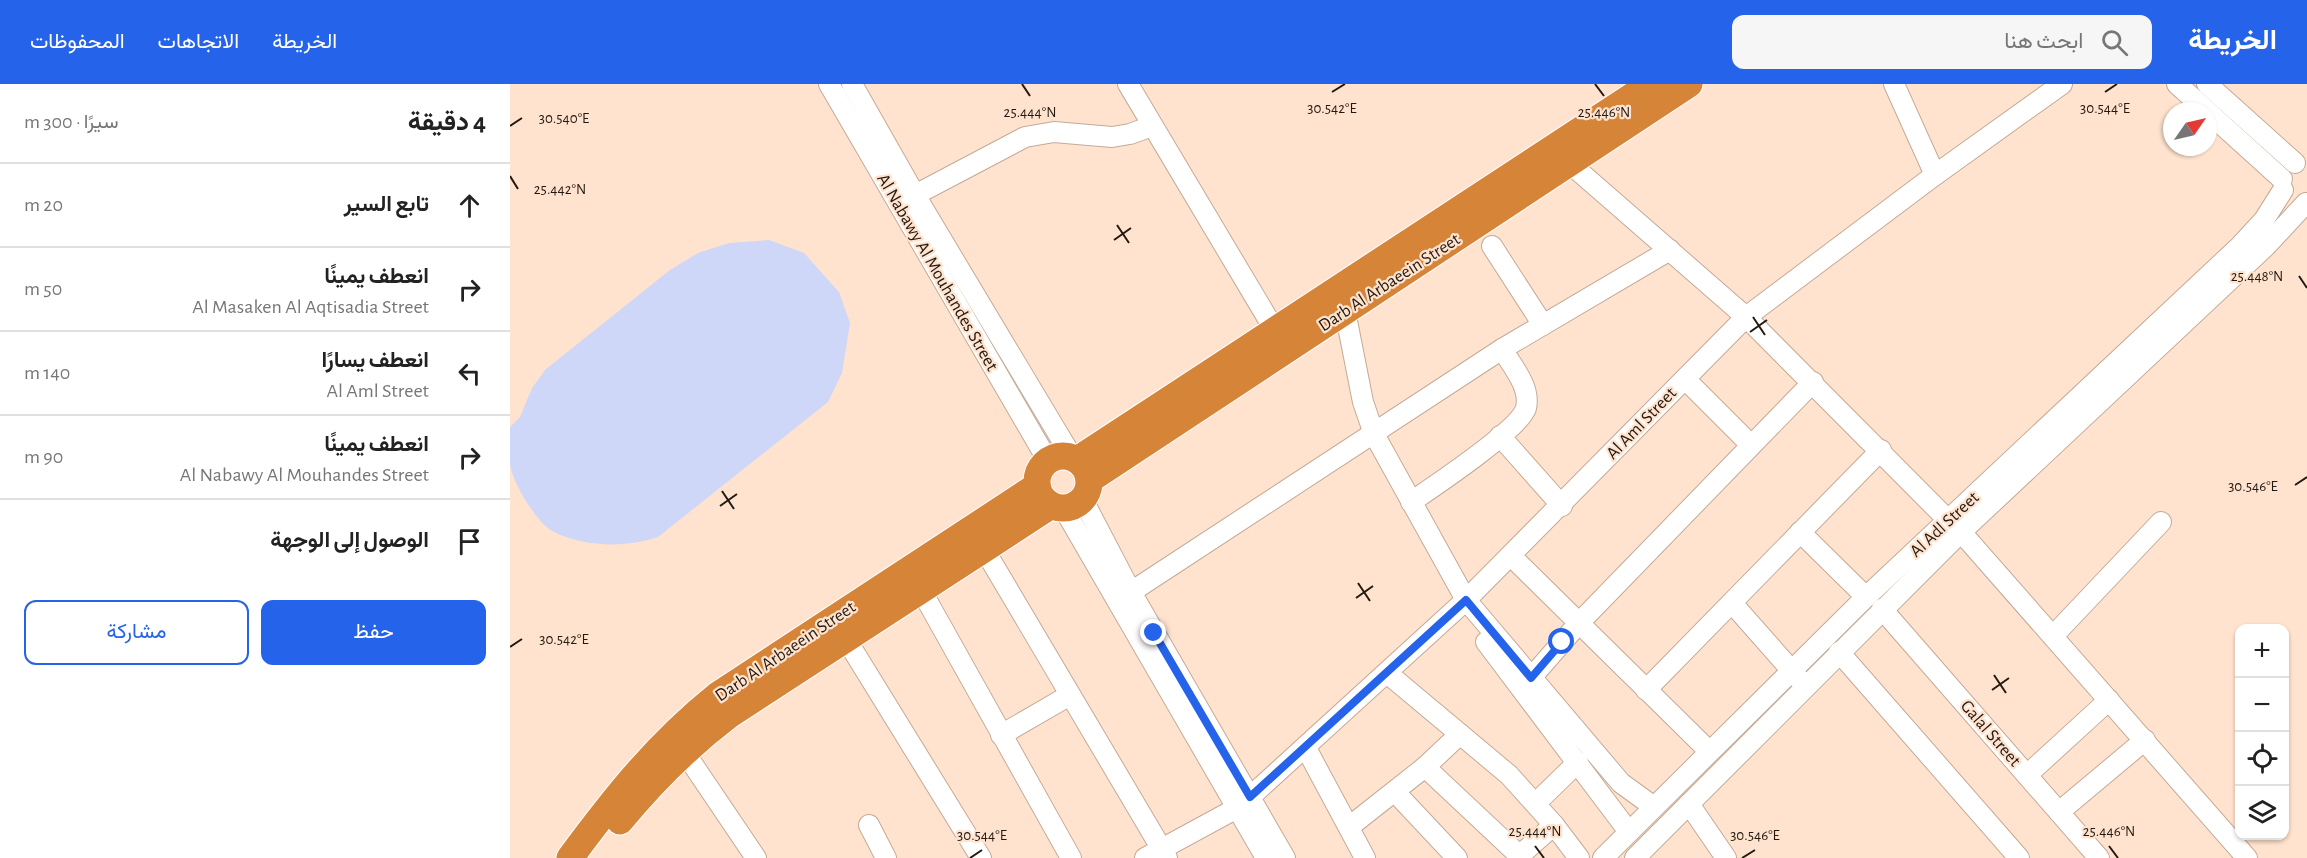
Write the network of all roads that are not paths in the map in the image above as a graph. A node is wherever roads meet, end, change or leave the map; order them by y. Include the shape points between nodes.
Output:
1 (829, 84) edge
2 (852, 84) edge
3 (1128, 84) edge
4 (1651, 84) edge
5 (1689, 84) edge
6 (1894, 84) edge
7 (2062, 84) edge
8 (2177, 84) edge
9 (2207, 84) edge
10 (2198, 102) edge
11 (2217, 120) edge
12 (1152, 126) junction
13 (1561, 156) junction
14 (2304, 162) edge
15 (1935, 175) junction
16 (2283, 184) junction
17 (915, 195) junction
18 (2306, 202) edge
19 (1492, 246) dead end
20 (1670, 250) junction
21 (1345, 311) junction
22 (1746, 317) junction
23 (1543, 325) junction
24 (1274, 330) junction
25 (1502, 350) junction
26 (1685, 379) junction
27 (1813, 382) junction
28 (1374, 434) junction
29 (1500, 436) junction
30 (1751, 445) junction
31 (1881, 450) junction
32 (1065, 482) junction
33 (1411, 502) junction
34 (1562, 506) junction
35 (2161, 522) dead end
36 (1955, 526) junction
37 (1800, 532) junction
38 (984, 549) junction
39 (1511, 556) junction
40 (921, 590) junction
41 (1131, 592) junction
42 (1866, 597) junction
43 (1466, 600) junction
44 (1732, 603) junction
45 (1882, 609) junction
46 (1578, 624) junction
47 (2053, 636) junction
48 (846, 639) junction
49 (1839, 652) junction
50 (1791, 669) junction
51 (1387, 673) junction
52 (1531, 678) junction
53 (1805, 686) junction
54 (1646, 690) junction
55 (1070, 695) junction
56 (2109, 700) junction
57 (1460, 734) junction
58 (1001, 735) junction
59 (2145, 741) junction
60 (678, 743) junction
61 (1306, 748) junction
62 (1709, 751) junction
63 (1578, 762) junction
64 (1425, 767) junction
65 (2027, 775) junction
66 (1395, 792) junction
67 (1243, 803) junction
68 (1536, 803) junction
69 (1689, 804) junction
70 (1654, 807) junction
71 (2059, 812) junction
72 (869, 825) dead end
73 (1554, 825) junction
74 (1349, 827) junction
75 (1629, 832) junction
76 (1646, 854) edge
77 (1158, 855) edge
78 (1521, 857) edge
79 (570, 858) edge
80 (592, 858) edge
81 (756, 858) edge
82 (886, 858) edge
83 (981, 858) edge
84 (1071, 858) edge
85 (1266, 858) edge
86 (1285, 858) edge
87 (1365, 858) edge
88 (1457, 858) edge
89 (1579, 858) edge
90 (1603, 858) edge
91 (1726, 858) edge
92 (2019, 858) edge
93 (2098, 858) edge
94 (2247, 858) edge

1 - 32 street, Al Nabawy Al Mouhandes Street
2 - 17 street, Al Nabawy Al Mouhandes Street
3 - 12 street
4 - 13 highway, Darb Al Arbaeein Street
5 - 13 highway, Darb Al Arbaeein Street
6 - 15 street
7 - 15 street, Al Aml Street
8 - 10 street
9 - 14 street
11 - 16 street
12 - 17 street via 1112,137 1054,132 1025,137
12 - 24 street
13 - 20 street
13 - 21 highway, Darb Al Arbaeein Street
13 - 24 highway, Darb Al Arbaeein Street
14 - 16 street, Al Adl Street via 2286,169
15 - 22 street, Al Aml Street
16 - 18 street via 2293,200
16 - 36 street, Al Adl Street via 2264,220 2240,246
17 - 32 street, Al Nabawy Al Mouhandes Street
18 - 36 street, Al Adl Street via 2266,246
19 - 23 street
20 - 22 street
20 - 23 street
21 - 28 street via 1363,402
21 - 32 highway, Darb Al Arbaeein Street
22 - 26 street, Al Aml Street
22 - 27 street
23 - 25 street
24 - 32 highway, Darb Al Arbaeein Street
25 - 28 street
25 - 29 street via 1524,386 1526,401 1523,414
26 - 30 street
26 - 34 street, Al Aml Street
27 - 30 street
27 - 31 street
28 - 33 street
28 - 41 street
29 - 33 street
29 - 34 street
30 - 46 street
31 - 36 street
31 - 37 street
32 - 38 highway, Darb Al Arbaeein Street
32 - 41 street, Al Nabawy Al Mouhandes Street
32 - 60 highway, Darb Al Arbaeein Street via 741,678 710,701
32 - 67 street, Al Nabawy Al Mouhandes Street
33 - 43 street
34 - 39 street, Al Aml Street
35 - 47 street
36 - 42 street, Al Adl Street
36 - 45 street, Al Adl Street
36 - 47 street
37 - 42 street
37 - 44 street
38 - 40 highway, Darb Al Arbaeein Street
38 - 55 street
39 - 43 street, Al Aml Street
39 - 46 street
40 - 48 highway, Darb Al Arbaeein Street
40 - 58 street
41 - 67 street, Al Nabawy Al Mouhandes Street
42 - 50 street, Al Adl Street
43 - 51 street, Al Aml Street
43 - 52 street
43 - 63 street via 1467,611 1479,633
44 - 50 street
44 - 54 street
45 - 49 street, Al Adl Street
45 - 65 street, Galal Street
46 - 52 street
46 - 54 street
47 - 56 street
48 - 60 highway, Darb Al Arbaeein Street via 729,715
48 - 83 street
49 - 53 street, Al Adl Street
49 - 92 street
50 - 53 street
50 - 62 street, Al Adl Street
51 - 57 street
51 - 61 street, Al Aml Street
52 - 70 street via 1622,783
53 - 69 street, Al Adl Street
54 - 62 street
55 - 58 street
55 - 77 street
56 - 59 street
56 - 65 street
57 - 64 street
57 - 68 street
58 - 84 street
59 - 71 street
59 - 94 street
60 - 79 highway, Darb Al Arbaeein Street via 622,789
60 - 80 highway, Darb Al Arbaeein Street
60 - 81 street
61 - 67 street, Al Aml Street
61 - 74 street
62 - 70 street, Al Adl Street
63 - 68 street
63 - 75 street
64 - 66 street
64 - 78 street
65 - 71 street, Galal Street
66 - 74 street
66 - 88 street
67 - 77 street, Al Aml Street
67 - 85 street, Al Nabawy Al Mouhandes Street
67 - 86 street, Al Nabawy Al Mouhandes Street
68 - 73 street
69 - 76 street, Al Adl Street
69 - 91 street
70 - 75 street, Al Adl Street
71 - 93 street, Galal Street
72 - 82 street
73 - 78 street
73 - 89 street
74 - 87 street
75 - 90 street, Al Adl Street

